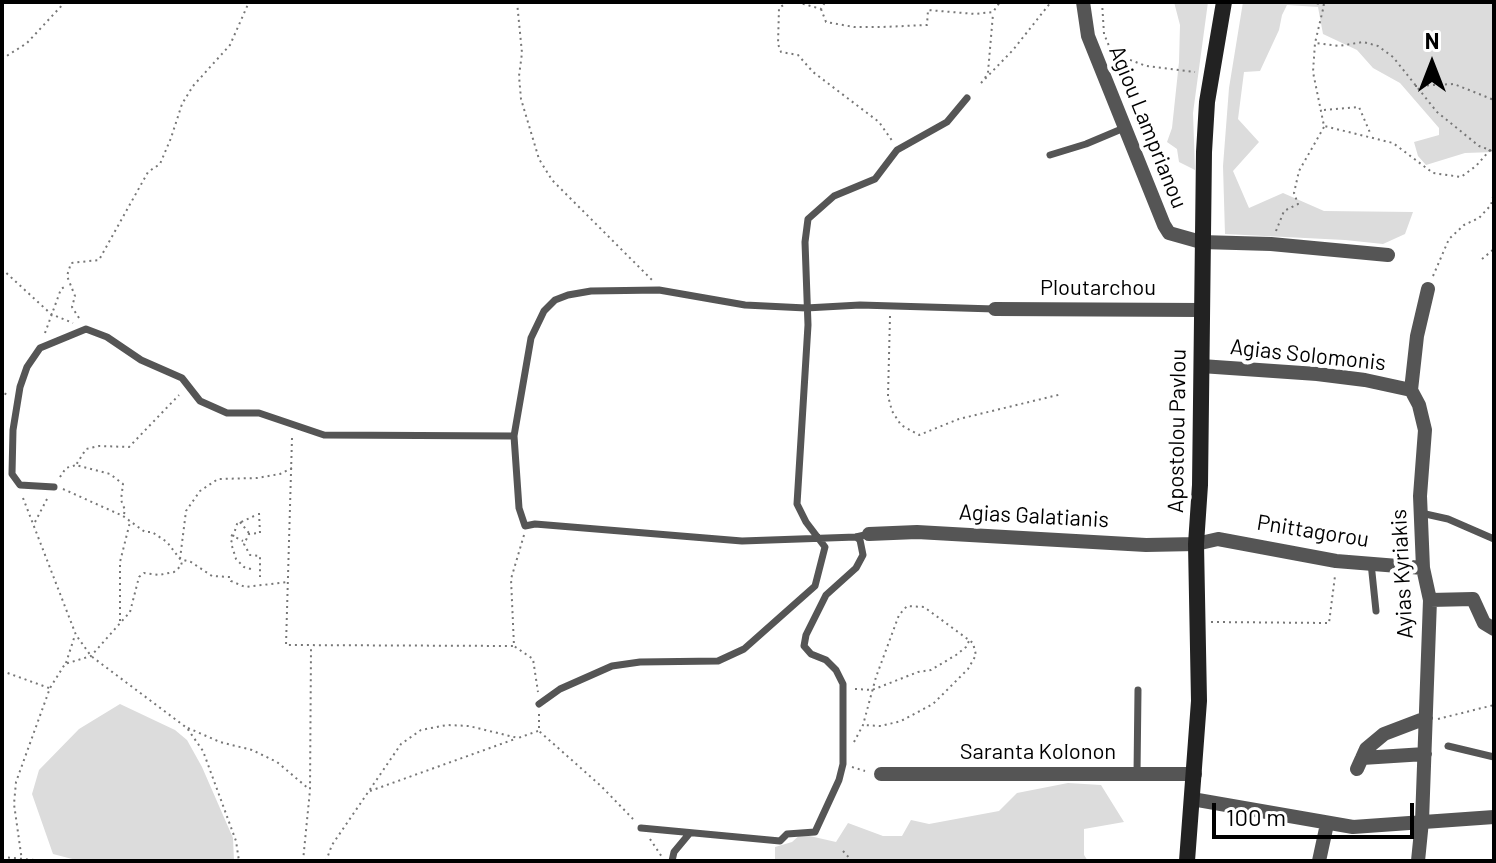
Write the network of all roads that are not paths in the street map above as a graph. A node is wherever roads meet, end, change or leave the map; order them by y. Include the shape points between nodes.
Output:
1 (1083, 2) edge
2 (1224, 2) edge
3 (967, 98) road end
4 (1124, 128) junction
5 (1050, 155) dead end
6 (1201, 242) junction
7 (1388, 255) dead end
8 (1428, 289) road end
9 (806, 308) junction
10 (995, 309) joint
11 (1201, 310) junction
12 (1201, 366) junction
13 (1411, 390) junction
14 (514, 436) junction
15 (54, 487) road end
16 (1421, 513) junction
17 (862, 535) junction
18 (820, 538) junction
19 (1494, 539) edge
20 (1196, 544) junction
21 (1371, 563) junction
22 (1423, 568) junction
23 (1430, 600) junction
24 (1376, 611) dead end
25 (1494, 629) edge
26 (1138, 690) dead end
27 (539, 704) road end
28 (1426, 720) junction
29 (1448, 746) dead end
30 (1425, 754) junction
31 (1494, 757) edge
32 (881, 774) road end
33 (1137, 774) junction
34 (1195, 774) junction
35 (1192, 799) junction
36 (1494, 817) edge
37 (1422, 821) junction
38 (1327, 824) junction
39 (641, 828) road end
40 (689, 834) junction
41 (672, 861) edge
42 (1187, 861) edge
43 (1319, 861) edge
44 (1418, 861) edge

1 - 4 street, Agiou Lamprianou via 1088,36
2 - 6 main road, Apostolou Pavlou via 1207,102
3 - 9 lane via 947,122 897,150 875,179 834,196 808,219
4 - 5 lane
4 - 6 street, Agiou Lamprianou via 1169,233
6 - 7 street
6 - 11 main road, Apostolou Pavlou
8 - 13 street, Ayias Kyriakis
9 - 10 lane
9 - 14 lane via 745,305 659,290 591,291 555,300 531,338
9 - 18 lane via 797,504
10 - 11 street, Ploutarchou
11 - 12 main road, Apostolou Pavlou
12 - 13 street, Agias Solomonis via 1317,374
12 - 20 main road, Apostolou Pavlou
13 - 16 street, Ayias Kyriakis via 1425,430
14 - 15 lane via 324,435 259,413 227,413 200,401 182,378 86,329 40,348 20,387 12,474 20,485
14 - 18 lane via 525,526 742,541
16 - 19 lane
16 - 22 street, Ayias Kyriakis
17 - 18 lane
17 - 20 street, Agias Galatianis via 917,532
17 - 40 lane via 863,555 826,595 804,646 836,670 843,684 843,764 815,832 787,834 780,841
18 - 27 lane via 825,547 815,586 744,649 718,661 612,666
20 - 21 street, Pnittagorou via 1218,539
20 - 34 main road, Apostolou Pavlou
21 - 22 street, Pnittagorou
21 - 24 lane
22 - 23 street, Ayias Kyriakis
23 - 25 street via 1473,599 1484,623
23 - 28 street, Ayias Kyriakis
26 - 33 lane
28 - 30 street, Ayias Kyriakis
28 - 30 street via 1384,734 1366,749 1360,764
29 - 31 lane
30 - 37 street, Ayias Kyriakis
32 - 33 street, Saranta Kolonon
33 - 34 street, Saranta Kolonon
34 - 35 main road, Apostolou Pavlou
35 - 38 street
35 - 42 main road, Apostolou Pavlou
36 - 37 street
37 - 38 street
37 - 44 street, Ayias Kyriakis
38 - 43 street
39 - 40 lane
40 - 41 lane

